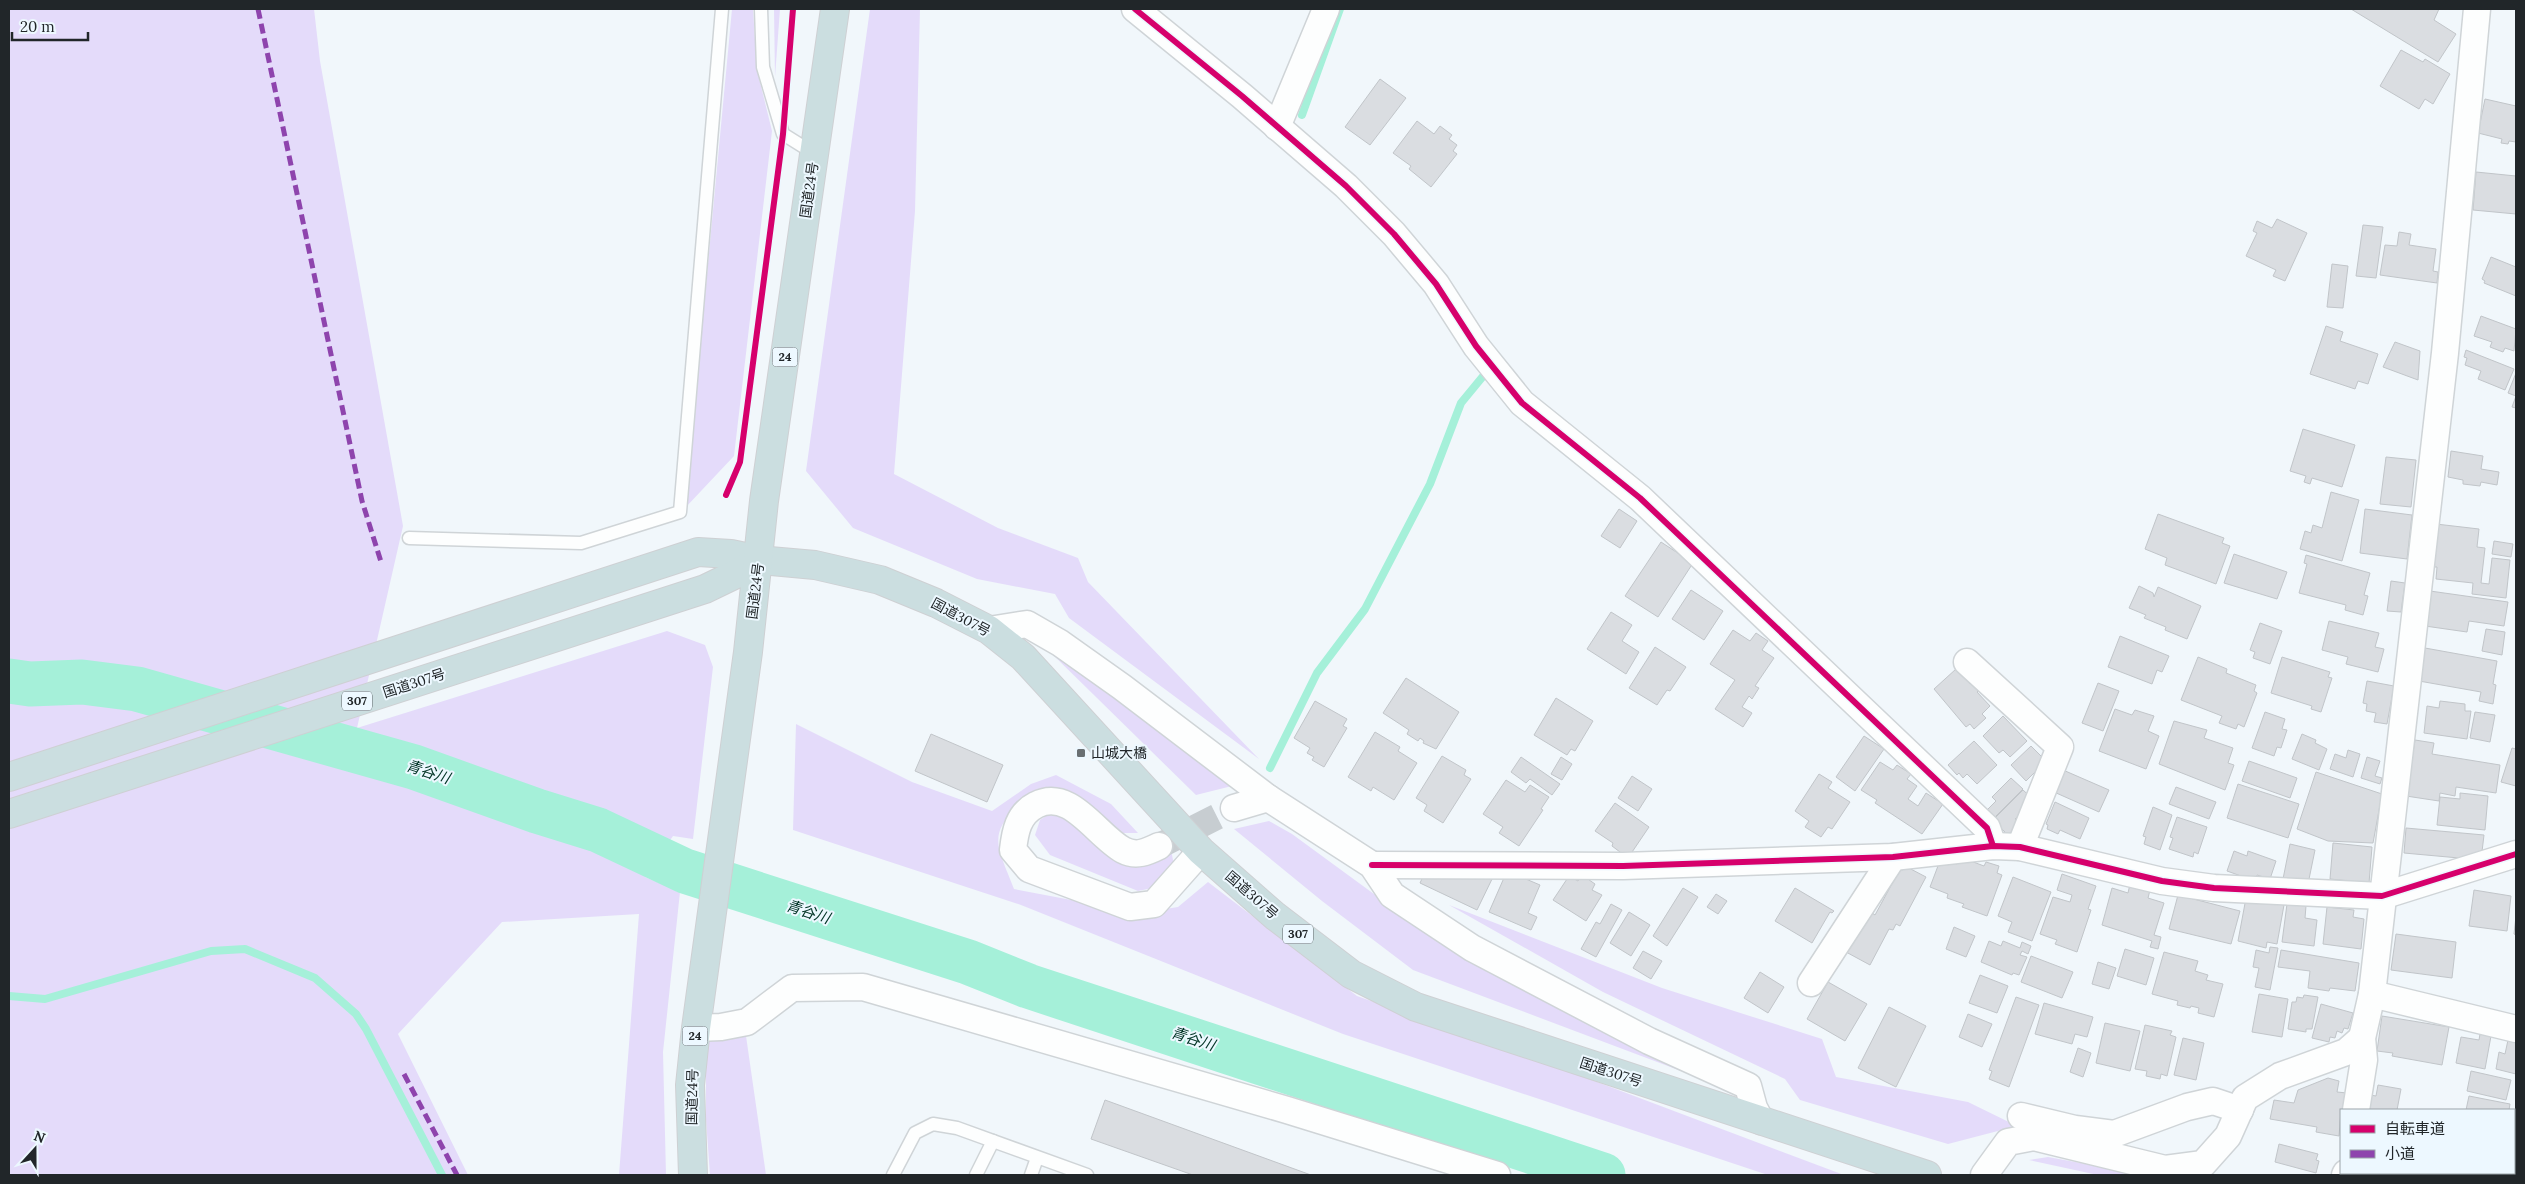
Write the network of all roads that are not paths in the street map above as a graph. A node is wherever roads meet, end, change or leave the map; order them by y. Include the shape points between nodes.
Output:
1 (722, 9) edge
2 (761, 9) edge
3 (835, 9) edge
4 (1135, 9) edge
5 (1326, 9) edge
6 (2477, 9) edge
7 (1277, 127) junction
8 (814, 154) junction
9 (409, 538) dead end
10 (759, 560) junction
11 (990, 630) junction
12 (1967, 662) dead end
13 (9, 778) edge
14 (1268, 798) junction
15 (1234, 808) tunnel mouth
16 (9, 814) edge
17 (1159, 846) tunnel mouth
18 (1993, 846) junction
19 (2020, 847) junction
20 (1202, 851) junction
21 (1893, 857) junction
22 (2512, 860) edge
23 (1372, 865) junction
24 (2382, 896) junction
25 (1811, 983) dead end
26 (2372, 994) junction
27 (696, 1028) junction
28 (2516, 1029) edge
29 (2362, 1038) junction
30 (2356, 1109) edge
31 (2240, 1110) junction
32 (2021, 1116) dead end
33 (1761, 1121) junction
34 (993, 1141) junction
35 (1037, 1158) junction
36 (693, 1175) edge
37 (893, 1175) edge
38 (976, 1175) edge
39 (1031, 1175) edge
40 (1087, 1175) edge
41 (1497, 1175) edge
42 (1927, 1175) edge
43 (1984, 1175) edge

1 - 9 lane via 680,512 581,543
2 - 8 lane via 763,67 783,134
3 - 8 highway, 国道24号 / 24
4 - 7 street
5 - 7 street
6 - 24 street via 2445,353
7 - 18 street via 1346,186 1394,234 1436,284 1476,346 1522,403 1640,498 1987,828
8 - 10 highway, 国道24号 / 24 via 764,501
10 - 11 highway, 国道307号 / 307 via 815,565 880,580 936,602
10 - 13 highway, 国道307号 / 307 via 698,552
10 - 16 highway, 国道307号 / 307 via 705,589
10 - 27 highway, 国道24号 / 24
11 - 14 street via 1027,624 1122,687
11 - 20 highway, 国道307号 / 307 via 1023,657
12 - 19 street via 2060,747
14 - 15 street
14 - 23 street
17 - 20 street via 1143,854 1123,850 1068,805 1046,800 1028,809 1016,828 1012,850 1029,870 1130,907 1154,904
18 - 19 street
18 - 21 street
19 - 24 street via 2162,882 2214,888
20 - 33 highway, 国道307号 / 307 via 1275,916 1351,974 1416,1008
21 - 23 street via 1624,866
21 - 25 street
22 - 24 street
23 - 33 street via 1392,895 1472,948 1649,1041 1748,1086
24 - 26 street
26 - 28 street
26 - 29 street
27 - 36 highway, 国道24号 / 24 via 690,1085
27 - 41 street via 747,1022 792,988 863,987 1287,1110
29 - 30 street via 2364,1060
29 - 31 street via 2346,1052 2280,1076 2245,1098
31 - 32 street via 2212,1101 2114,1134 2075,1130
31 - 43 street via 2228,1136 2203,1164 2165,1169 2034,1137 2008,1142
33 - 42 highway, 国道307号 / 307
34 - 35 lane
34 - 37 lane via 957,1128 933,1124 915,1133
34 - 38 lane
35 - 39 lane
35 - 40 lane

